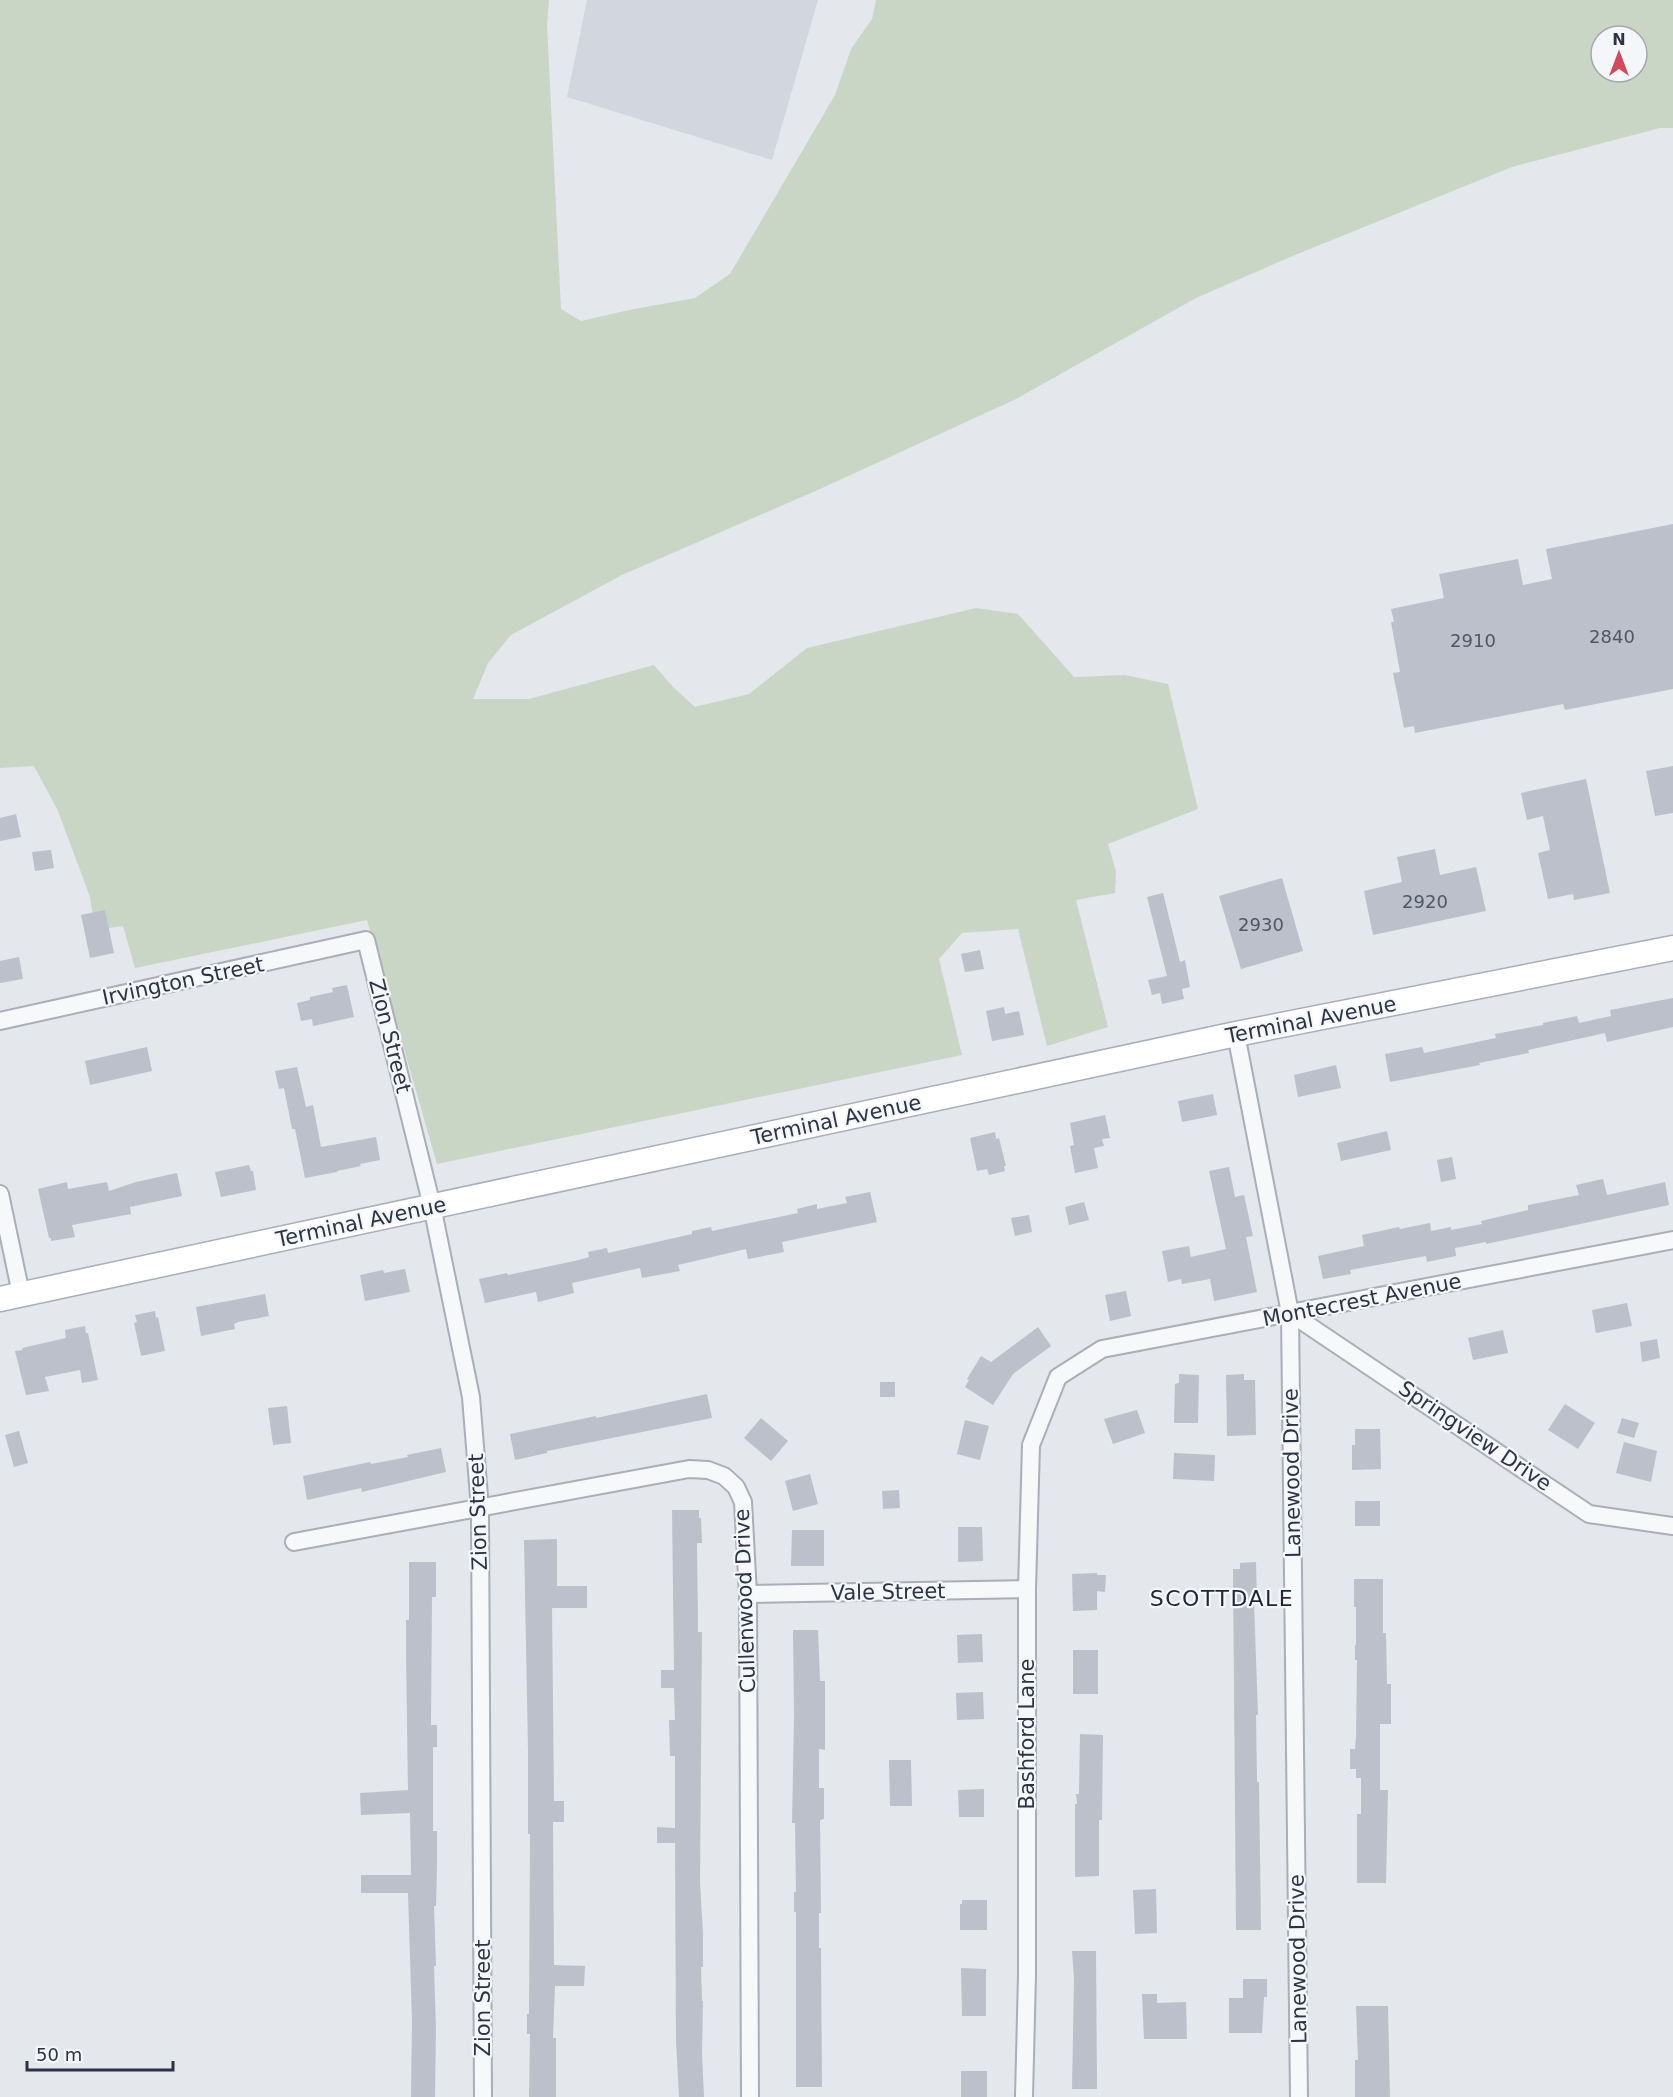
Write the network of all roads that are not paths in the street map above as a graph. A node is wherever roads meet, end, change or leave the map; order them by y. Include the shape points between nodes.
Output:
1 (366, 940) joint
2 (1673, 948) edge
3 (0, 1021) edge
4 (1236, 1034) junction
5 (0, 1194) edge
6 (432, 1206) junction
7 (1673, 1240) edge
8 (11, 1296) edge
9 (1290, 1313) junction
10 (1058, 1377) joint
11 (480, 1509) junction
12 (1673, 1526) edge
13 (294, 1542) dead end
14 (1027, 1589) junction
15 (748, 1594) junction
16 (483, 2097) edge
17 (750, 2097) edge
18 (1024, 2097) edge
19 (1299, 2097) edge

1 - 3 street, Irvington Street
1 - 6 street, Zion Street
2 - 4 street, Terminal Avenue
4 - 6 street, Terminal Avenue
4 - 9 street, Lanewood Drive
5 - 8 street
6 - 8 street, Terminal Avenue
6 - 11 street, Zion Street via 471,1397
7 - 9 street, Montecrest Avenue
9 - 10 street, Montecrest Avenue via 1102,1349
9 - 12 street, Springview Drive via 1589,1514
9 - 19 street, Lanewood Drive
10 - 14 street, Bashford Lane via 1031,1445
11 - 13 street, Cullenwood Drive
11 - 15 street, Cullenwood Drive via 689,1469 708,1470 724,1476 736,1487 743,1502
11 - 16 street, Zion Street
14 - 15 street, Vale Street
14 - 18 street, Bashford Lane
15 - 17 street, Cullenwood Drive

